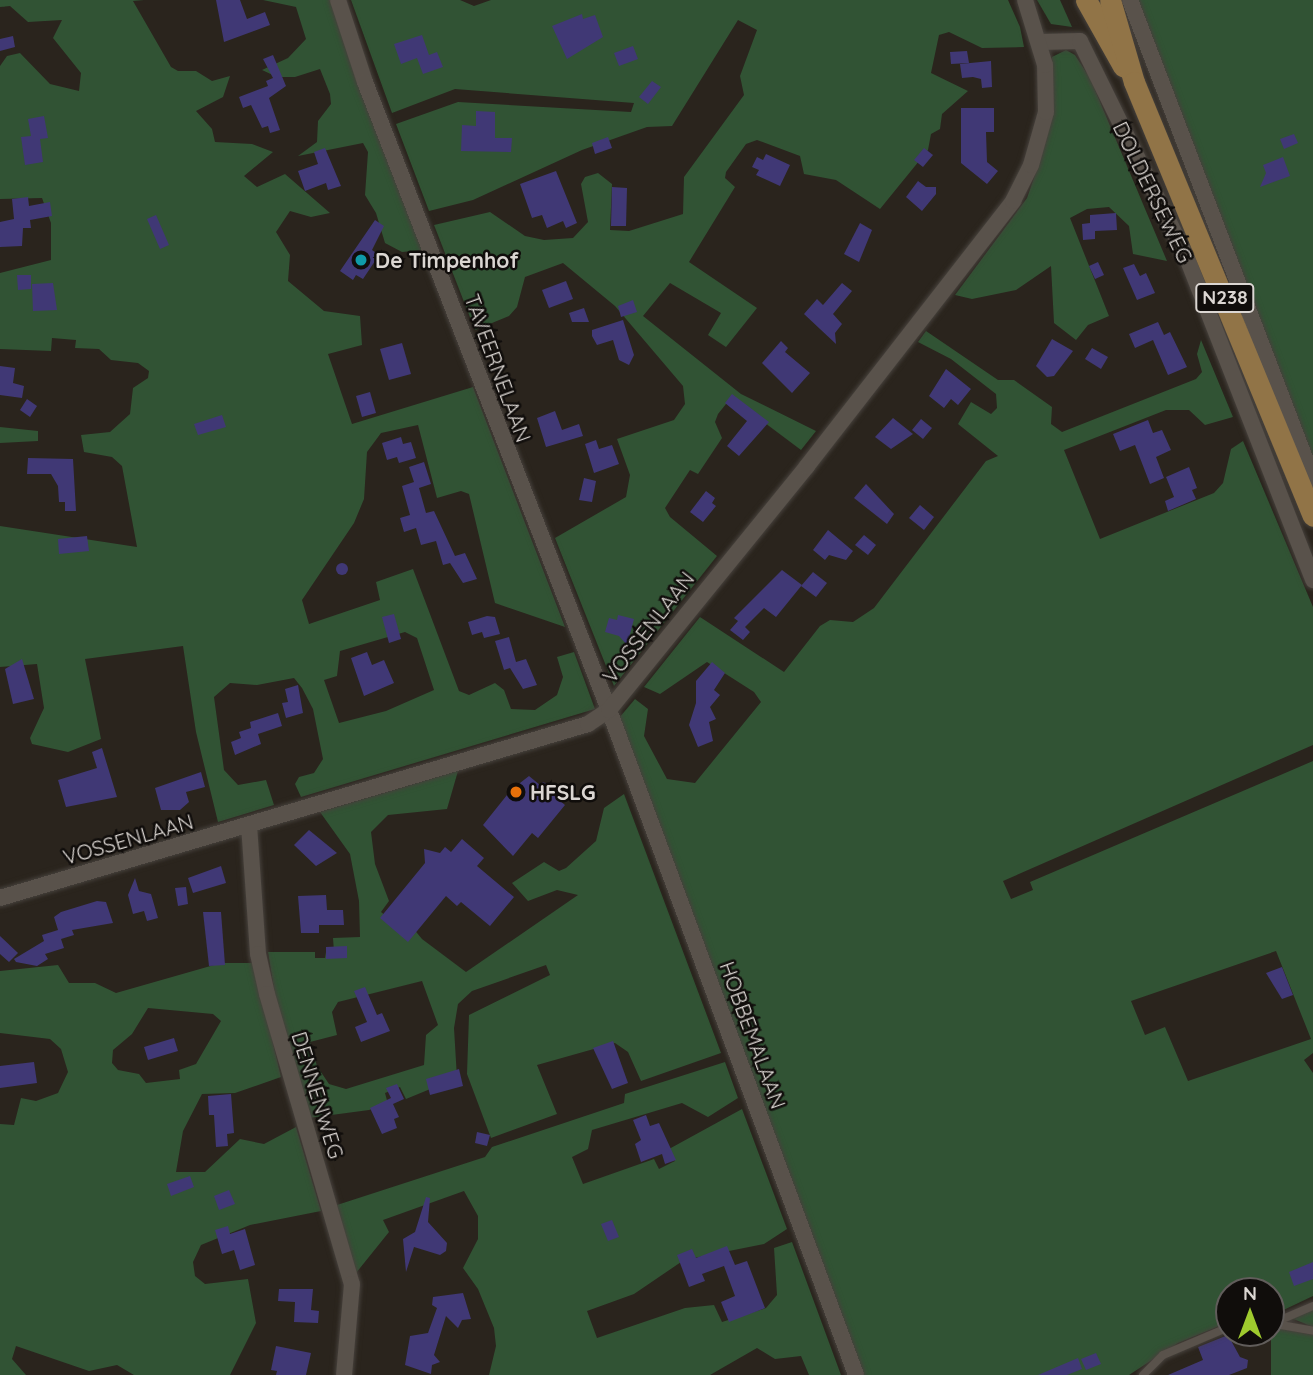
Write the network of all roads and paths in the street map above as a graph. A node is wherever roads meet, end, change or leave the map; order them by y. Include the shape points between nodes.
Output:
1 (338, 0) edge
2 (1025, 0) edge
3 (1086, 0) edge
4 (1110, 0) edge
5 (1130, 0) edge
6 (1040, 42) junction
7 (1134, 82) junction
8 (1313, 479) edge
9 (1313, 516) edge
10 (1313, 580) edge
11 (608, 709) junction
12 (249, 825) junction
13 (0, 898) edge
14 (1313, 1306) edge
15 (1285, 1319) edge
16 (1285, 1326) edge
17 (1313, 1331) edge
18 (1215, 1333) edge
19 (344, 1375) edge
20 (856, 1375) edge
21 (1143, 1375) edge

1 - 11 street, TAVEERNELAAN via 471,361
2 - 6 street
3 - 7 main road, DOLDERSEWEG / N238
4 - 7 main road, DOLDERSEWEG / N238
5 - 8 street, DOLDERSEWEG
6 - 10 street, DOLDERSEWEG via 1080,41 1187,258
6 - 11 street, VOSSENLAAN via 1046,112 1031,165 1013,201 832,434
7 - 9 main road, DOLDERSEWEG / N238
11 - 12 street, VOSSENLAAN via 587,724
11 - 20 street, HOBBEMALAAN
12 - 13 street, VOSSENLAAN
12 - 19 street, DENNENWEG via 258,954 352,1284
14 - 15 lane
16 - 17 lane
18 - 21 lane via 1163,1355

